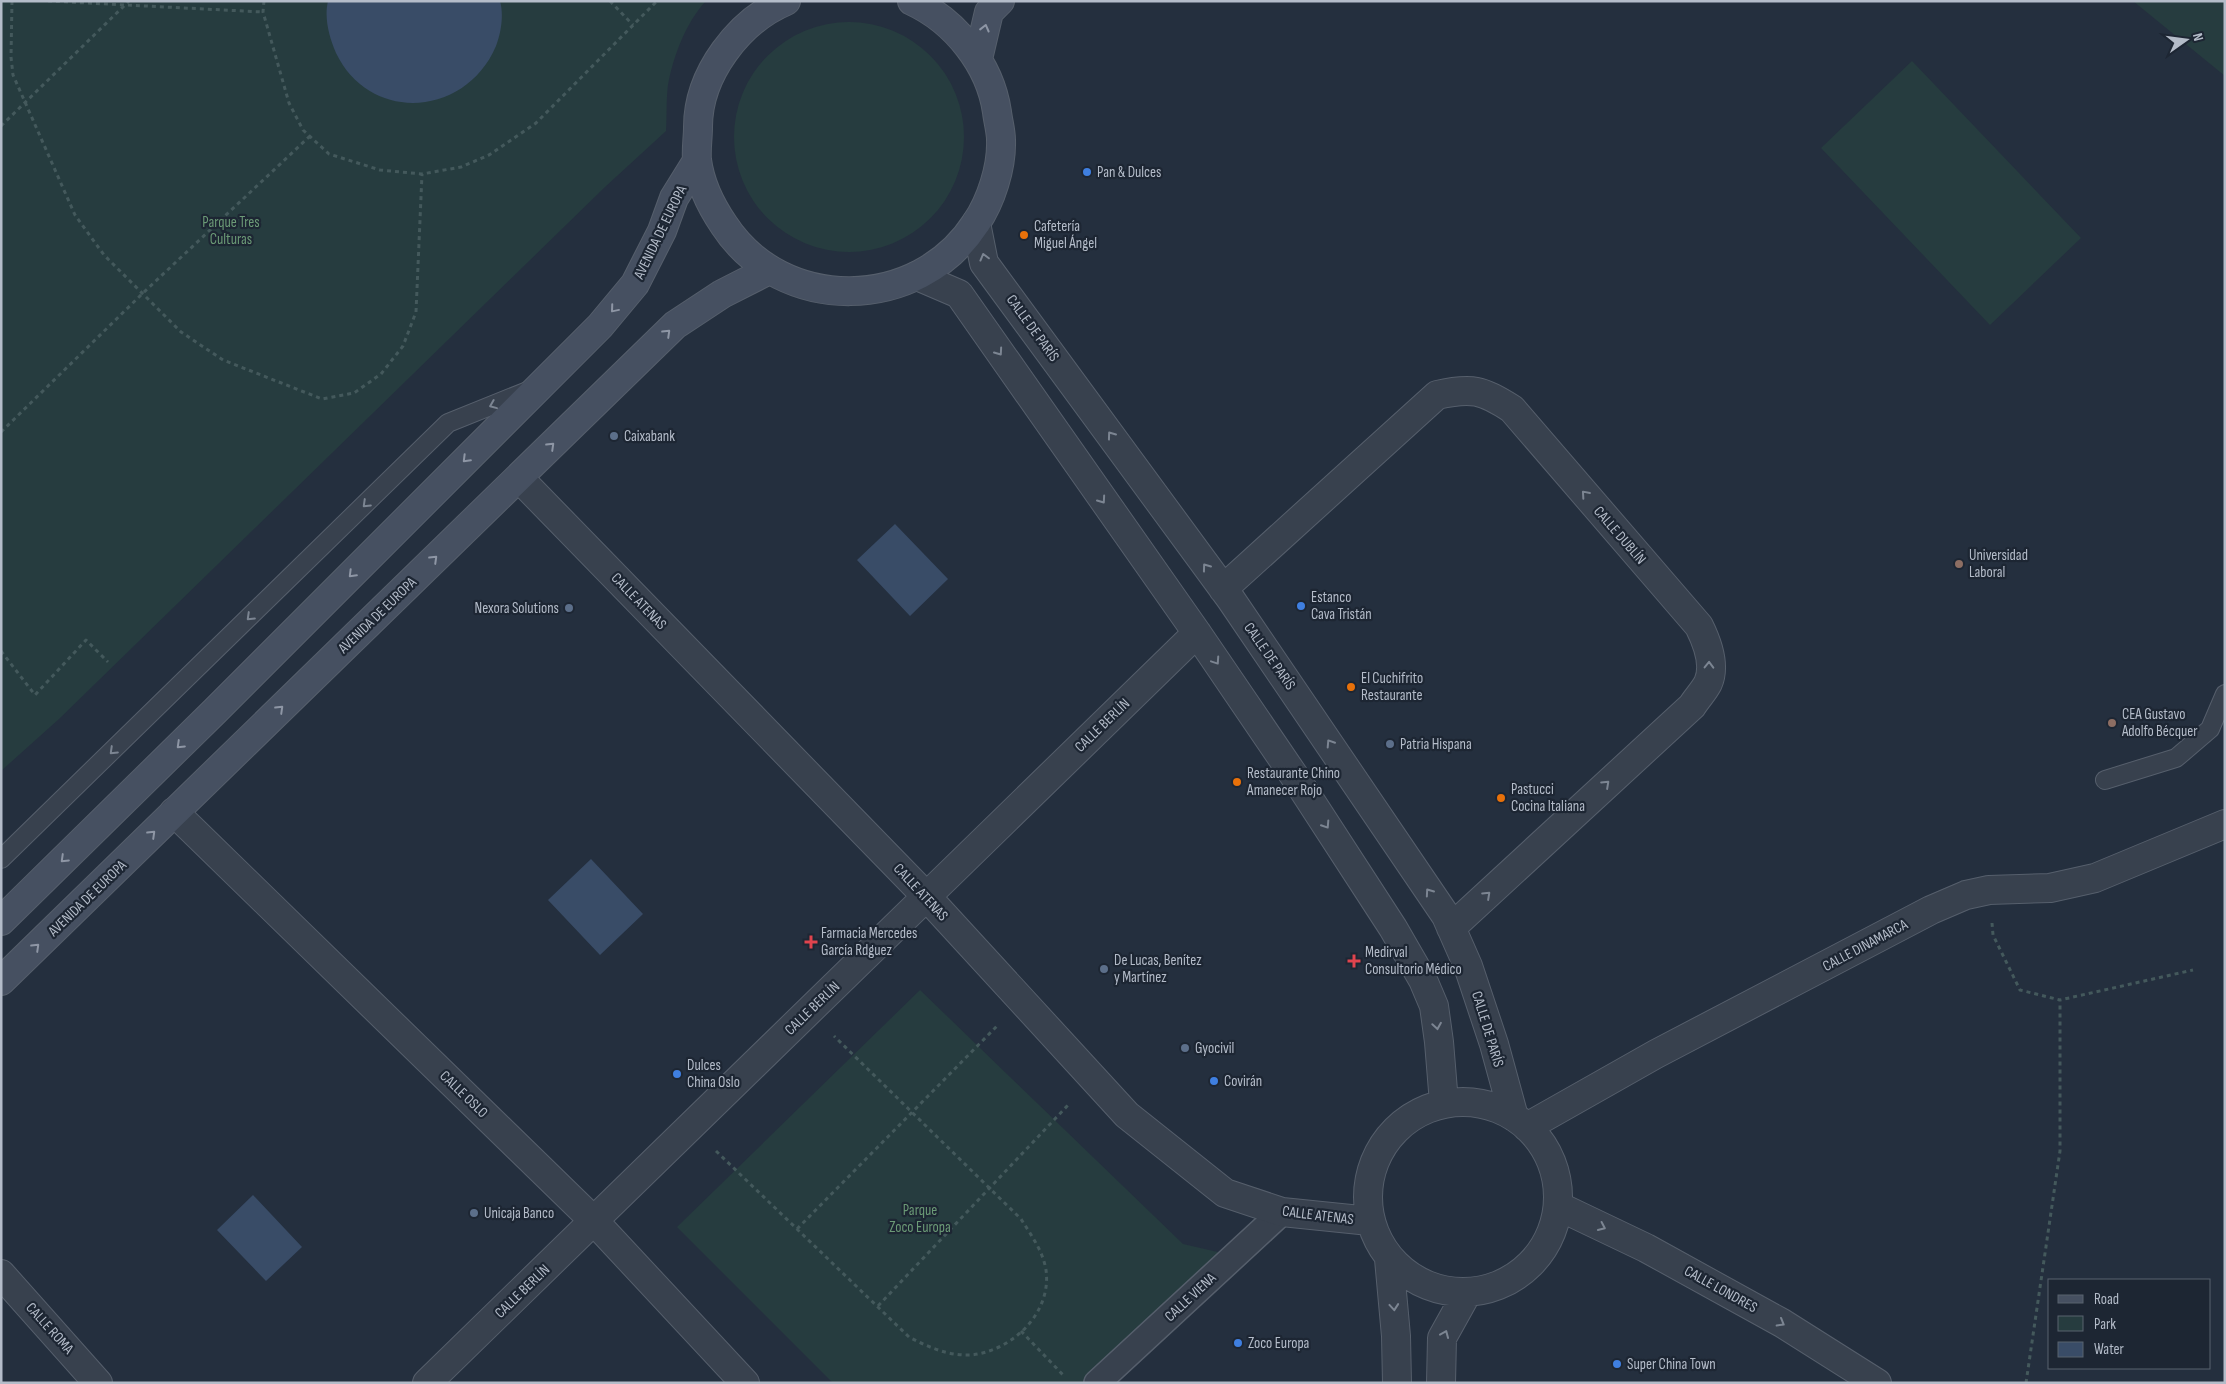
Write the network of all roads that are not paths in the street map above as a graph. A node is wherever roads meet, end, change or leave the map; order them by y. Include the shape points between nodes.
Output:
1 (786, 1) edge
2 (912, 1) edge
3 (1000, 1) edge
4 (978, 59) junction
5 (697, 160) junction
6 (976, 223) junction
7 (768, 270) junction
8 (917, 276) junction
9 (538, 387) junction
10 (518, 478) junction
11 (1223, 589) junction
12 (1197, 633) junction
13 (2225, 694) edge
14 (2105, 780) dead end
15 (174, 812) junction
16 (2225, 824) edge
17 (1, 859) edge
18 (926, 896) junction
19 (1, 920) edge
20 (1451, 928) junction
21 (1, 981) edge
22 (1444, 1104) junction
23 (1520, 1122) junction
24 (1558, 1206) junction
25 (1282, 1212) junction
26 (594, 1220) junction
27 (1370, 1221) junction
28 (1389, 1259) junction
29 (1, 1274) edge
30 (1467, 1293) junction
31 (98, 1383) edge
32 (427, 1383) edge
33 (746, 1383) edge
34 (1097, 1383) edge
35 (1397, 1383) edge
36 (1441, 1383) edge
37 (1877, 1383) edge

1 - 5 main road, AVENIDA DE EUROPA via 770,8 735,37 711,73 698,116
2 - 4 main road, AVENIDA DE EUROPA via 956,31
4 -> 3 main road via 989,12
4 - 6 main road, AVENIDA DE EUROPA via 995,99 1001,142 994,184
5 - 7 main road, AVENIDA DE EUROPA via 710,204 734,241
5 -> 9 main road, AVENIDA DE EUROPA via 674,198 662,231 635,284 600,326
6 - 8 main road, AVENIDA DE EUROPA via 950,254
11 -> 6 street, CALLE DE PARÍS via 984,263
7 - 8 main road, AVENIDA DE EUROPA via 804,286 842,292 881,289
10 -> 7 main road, AVENIDA DE EUROPA via 675,325 722,294
8 -> 12 street via 959,294
9 -> 17 lane, AVENIDA DE EUROPA via 448,424
9 -> 19 main road, AVENIDA DE EUROPA
15 -> 10 main road, AVENIDA DE EUROPA
10 - 18 street, CALLE ATENAS
20 -> 11 street, CALLE DE PARÍS via 1327,739
20 -> 11 street, CALLE DUBLÍN via 1692,706 1708,682 1710,660 1708,643 1699,626 1512,409 1490,394 1474,391 1437,395
12 - 18 street, CALLE BERLÍN
12 -> 22 street via 1351,862 1423,980 1434,1006
13 - 14 lane via 2210,729 2176,758
21 -> 15 main road, AVENIDA DE EUROPA
15 - 26 street, CALLE OSLO
16 - 23 street, CALLE DINAMARCA via 2095,878 2050,888 1990,890 1966,895 1931,910
18 - 25 street, CALLE ATENAS via 1127,1115 1225,1193
18 - 26 street, CALLE BERLÍN
20 - 23 street, CALLE DE PARÍS via 1468,966
22 - 23 street via 1468,1102 1492,1106
22 - 27 street via 1420,1112 1399,1127 1382,1146 1372,1169 1367,1195
23 - 24 street via 1542,1143 1552,1163 1558,1184
24 - 30 street via 1552,1233 1538,1257 1518,1276 1494,1289
24 -> 37 street, CALLE LONDRES via 1664,1257
25 - 27 street, CALLE ATENAS
25 - 34 street, CALLE VIENA
26 - 32 street, CALLE BERLÍN
26 - 33 street, CALLE OSLO
27 - 28 street via 1377,1241
28 - 30 street via 1411,1278 1438,1290
28 -> 35 street
29 - 31 street, CALLE ROMA
36 -> 30 street via 1442,1338

